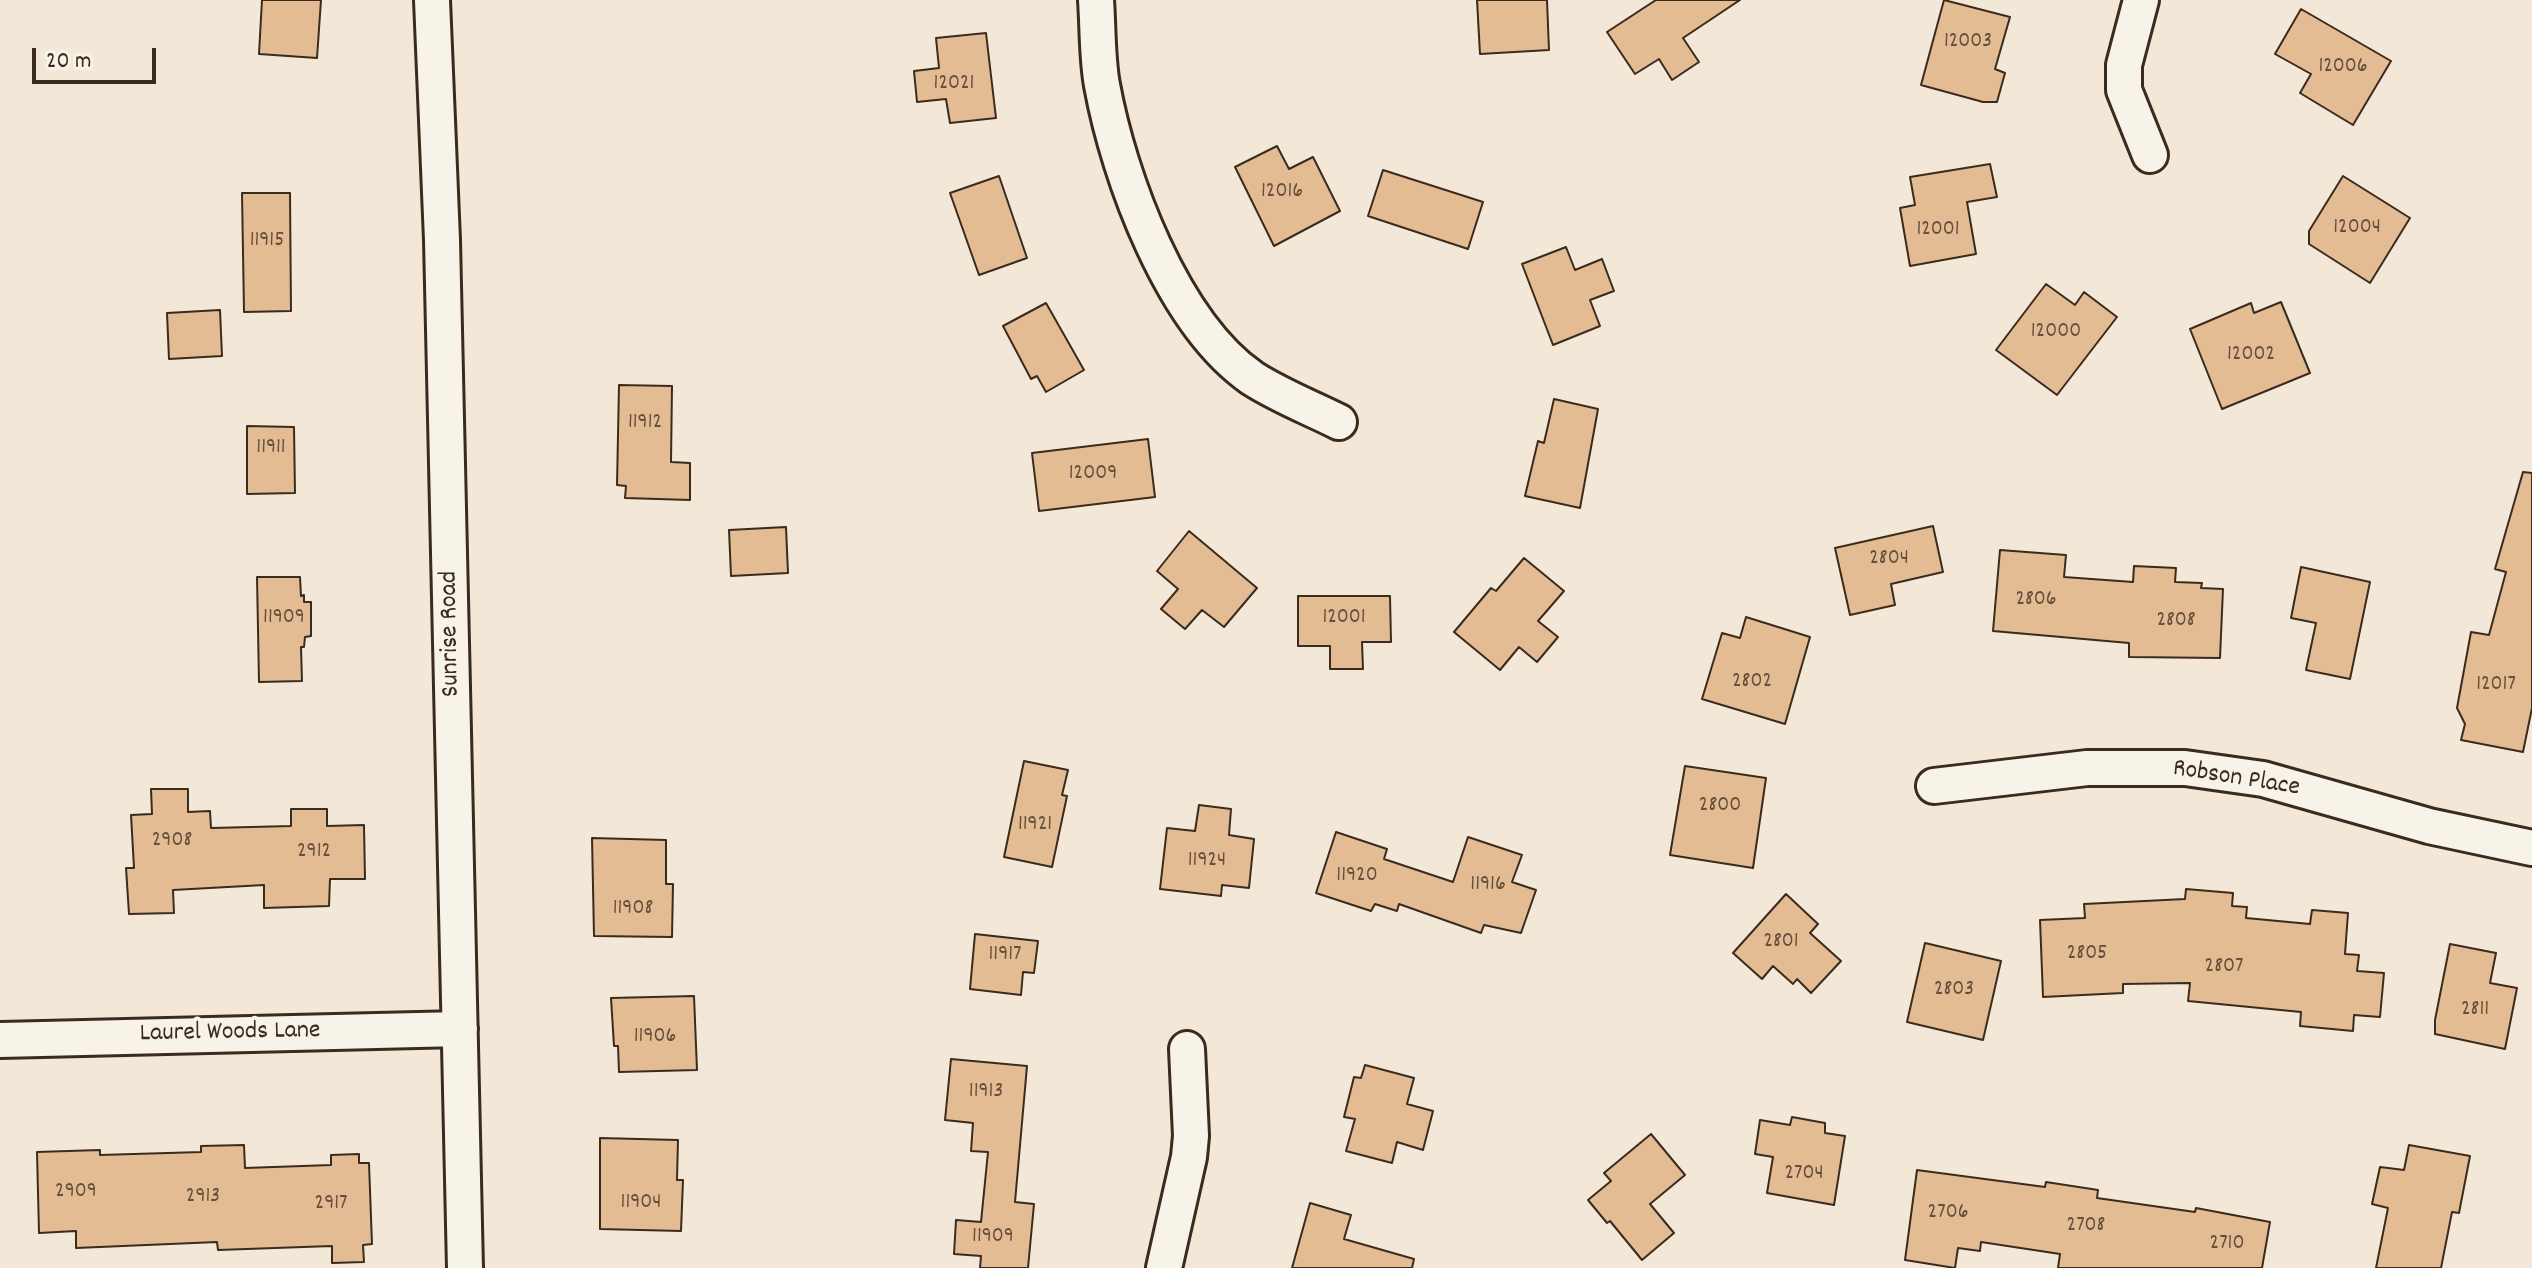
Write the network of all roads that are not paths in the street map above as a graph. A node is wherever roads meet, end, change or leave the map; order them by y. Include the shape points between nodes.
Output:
1 (432, 0) edge
2 (1096, 0) edge
3 (2141, 0) edge
4 (2150, 155) dead end
5 (1339, 422) dead end
6 (1934, 786) dead end
7 (2532, 848) edge
8 (460, 1029) junction
9 (0, 1040) edge
10 (1187, 1049) dead end
11 (465, 1268) edge
12 (1164, 1268) edge

1 - 8 street, Sunrise Road
2 - 5 street via 1101,84 1119,157 1140,216 1175,285 1218,346 1252,378
3 - 4 street via 2124,65 2124,90
6 - 7 street, Robson Place via 2087,768 2185,768 2263,779 2429,826
8 - 9 street, Laurel Woods Lane
8 - 11 street, Sunrise Road
10 - 12 street via 1191,1136

